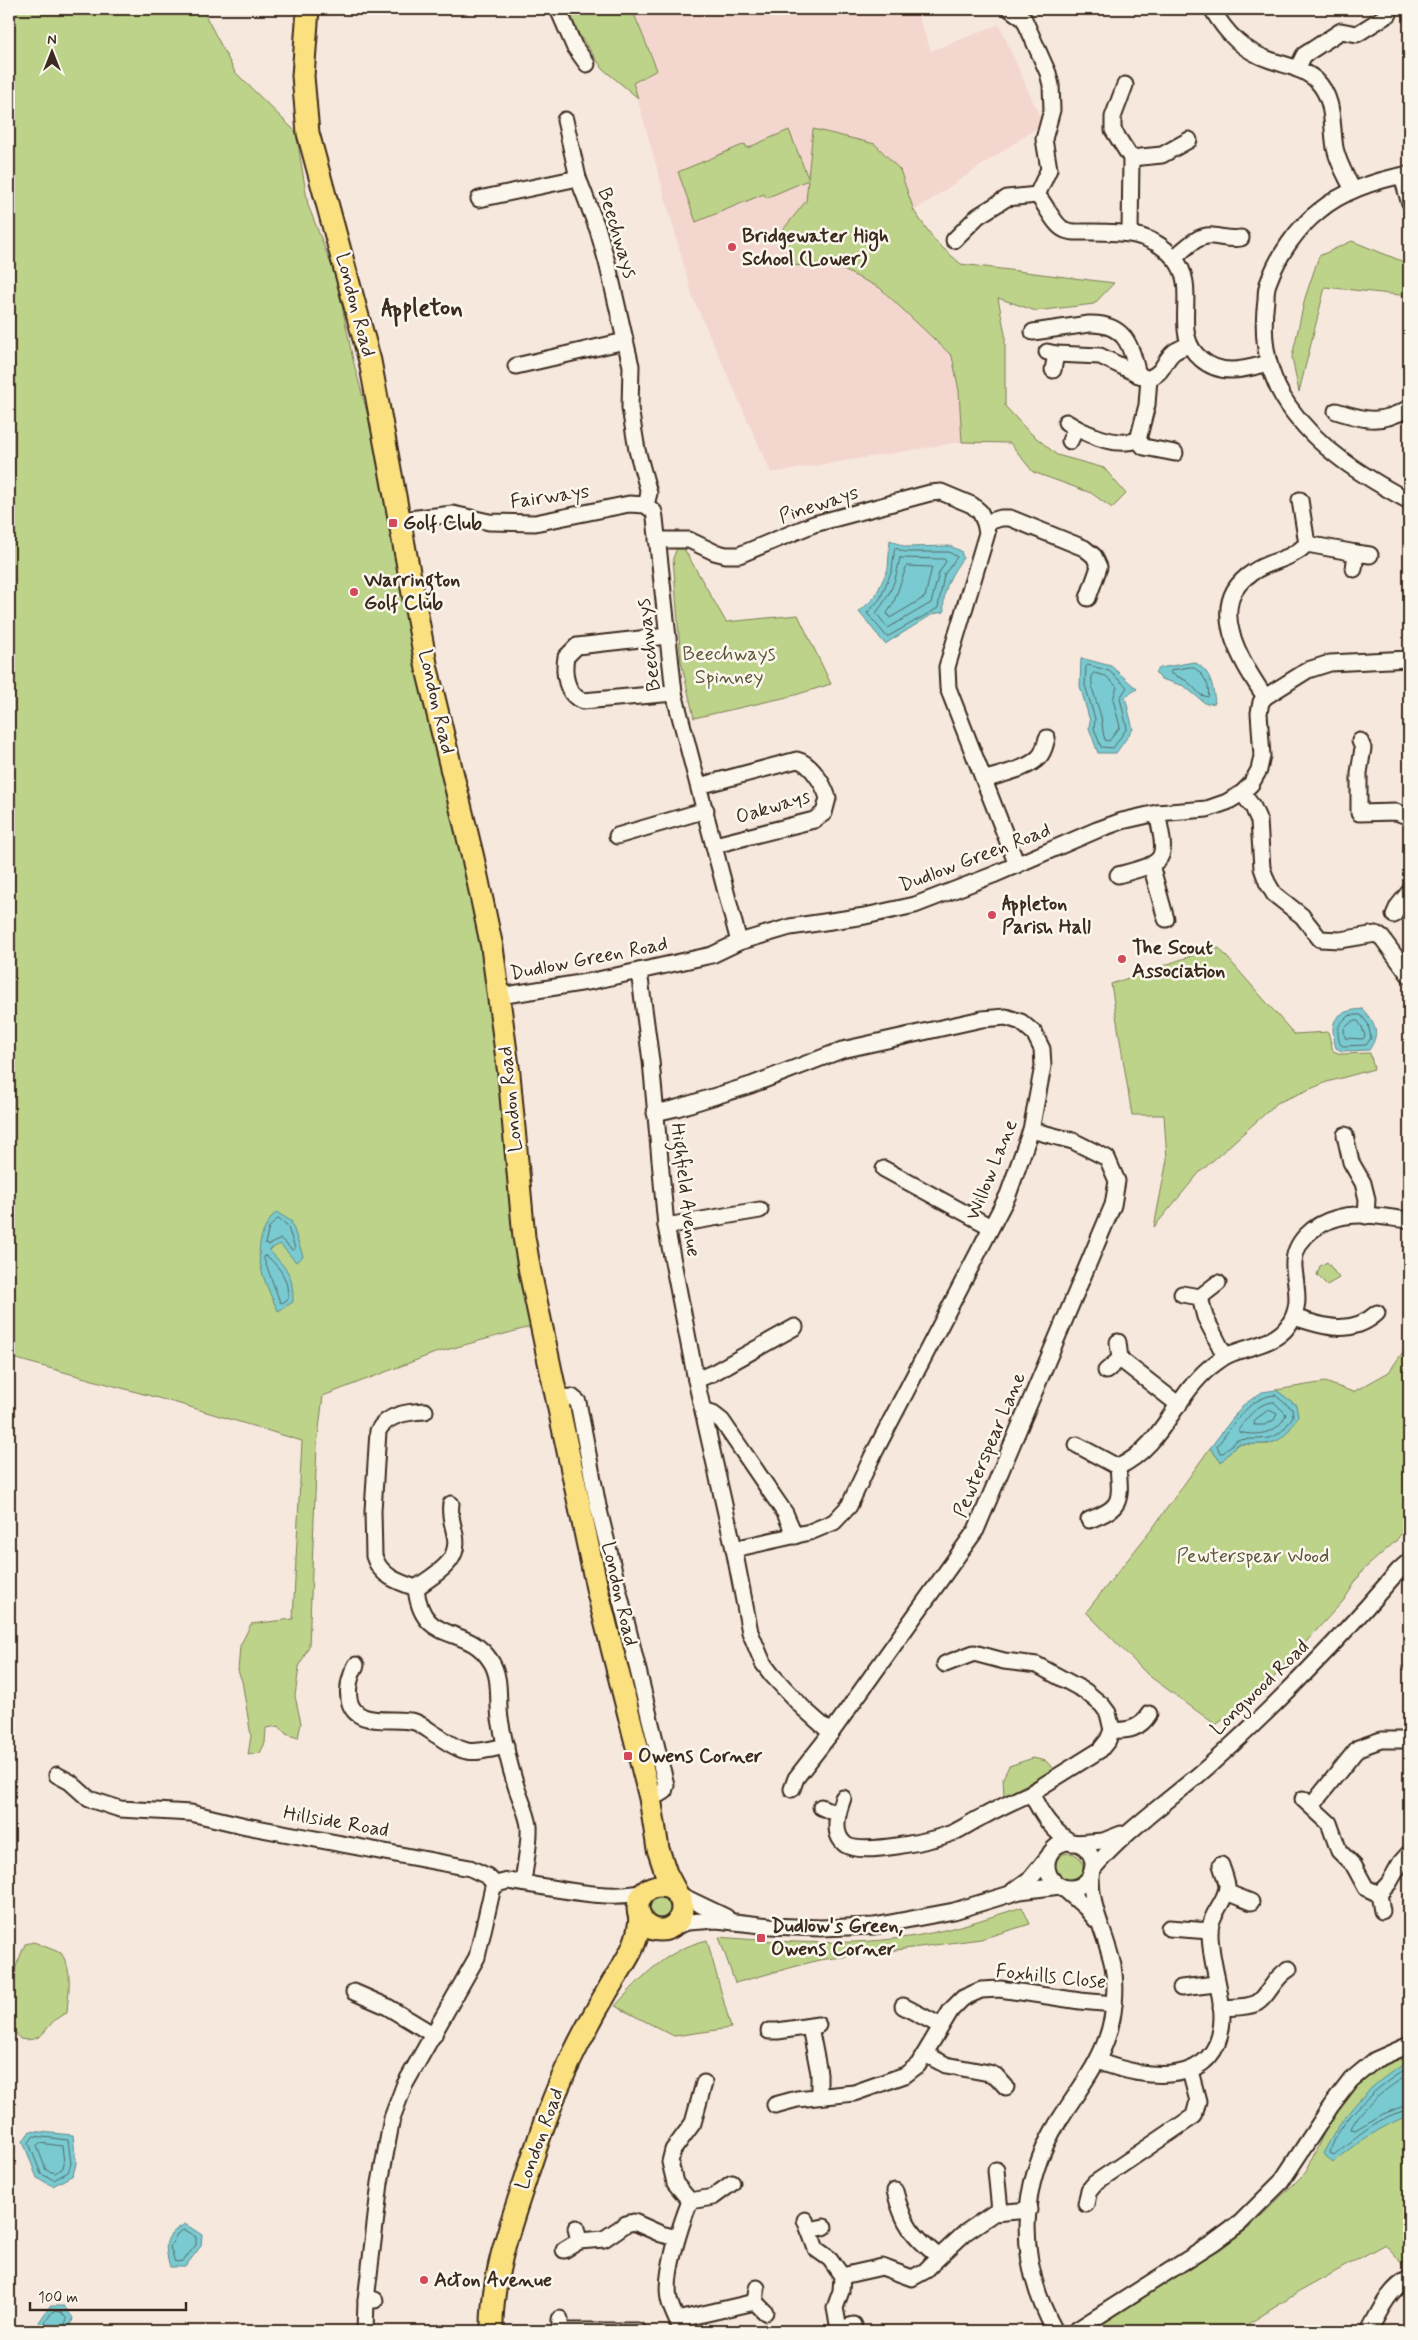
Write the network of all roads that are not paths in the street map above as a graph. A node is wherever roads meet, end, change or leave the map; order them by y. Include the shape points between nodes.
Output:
1 (308, 9) edge
2 (558, 9) edge
3 (1010, 9) edge
4 (1212, 9) edge
5 (1394, 15) edge
6 (587, 64) dead end
7 (1297, 69) junction
8 (1125, 85) dead end
9 (565, 120) dead end
10 (1191, 138) dead end
11 (1131, 158) junction
12 (1406, 175) edge
13 (578, 178) junction
14 (1352, 190) junction
15 (1037, 195) junction
16 (479, 199) dead end
17 (1409, 201) edge
18 (1130, 233) junction
19 (1241, 238) dead end
20 (954, 240) dead end
21 (1174, 258) junction
22 (1033, 332) dead end
23 (625, 341) junction
24 (1189, 345) junction
25 (1269, 363) junction
26 (516, 366) dead end
27 (1053, 370) dead end
28 (1144, 376) junction
29 (1409, 408) edge
30 (1336, 411) dead end
31 (1071, 430) dead end
32 (1138, 440) junction
33 (1177, 458) dead end
34 (1300, 498) dead end
35 (1409, 501) edge
36 (646, 505) junction
37 (400, 520) junction
38 (985, 522) junction
39 (657, 540) junction
40 (1307, 544) junction
41 (1354, 569) dead end
42 (1088, 598) dead end
43 (667, 636) junction
44 (1409, 659) edge
45 (674, 693) junction
46 (1265, 697) junction
47 (1047, 738) dead end
48 (1359, 740) dead end
49 (984, 780) junction
50 (699, 786) junction
51 (1242, 793) junction
52 (706, 810) junction
53 (1157, 813) junction
54 (1409, 817) edge
55 (617, 836) dead end
56 (715, 845) junction
57 (1017, 865) junction
58 (1152, 865) junction
59 (1118, 875) dead end
60 (1409, 892) edge
61 (1394, 914) dead end
62 (1166, 919) dead end
63 (739, 942) junction
64 (639, 971) junction
65 (1409, 975) edge
66 (500, 996) junction
67 (655, 1113) junction
68 (1031, 1130) junction
69 (1344, 1135) dead end
70 (884, 1169) dead end
71 (760, 1210) dead end
72 (1366, 1216) junction
73 (1409, 1220) edge
74 (666, 1226) junction
75 (991, 1226) junction
76 (1218, 1283) dead end
77 (1182, 1294) dead end
78 (1200, 1297) junction
79 (1379, 1309) dead end
80 (1294, 1317) junction
81 (795, 1327) dead end
82 (1118, 1342) dead end
83 (1226, 1356) junction
84 (1120, 1359) junction
85 (1106, 1371) dead end
86 (696, 1380) junction
87 (1179, 1405) junction
88 (428, 1412) dead end
89 (704, 1412) junction
90 (1077, 1445) dead end
91 (1118, 1467) junction
92 (451, 1502) dead end
93 (1089, 1520) dead end
94 (795, 1536) junction
95 (734, 1549) junction
96 (1409, 1561) edge
97 (416, 1588) junction
98 (949, 1658) dead end
99 (357, 1663) dead end
100 (1149, 1714) dead end
101 (1112, 1730) junction
102 (831, 1733) junction
103 (1409, 1740) edge
104 (506, 1746) junction
105 (57, 1775) dead end
106 (792, 1788) dead end
107 (1031, 1793) junction
108 (843, 1798) dead end
109 (820, 1807) dead end
110 (837, 1814) junction
111 (1046, 1822) junction
112 (1127, 1832) junction
113 (1074, 1843) junction
114 (658, 1849) junction
115 (1409, 1853) edge
116 (1049, 1856) junction
117 (1221, 1865) dead end
118 (1091, 1872) junction
119 (524, 1883) junction
120 (496, 1884) junction
121 (1061, 1887) junction
122 (647, 1891) junction
123 (1226, 1892) junction
124 (677, 1893) junction
125 (1007, 1894) junction
126 (1379, 1894) junction
127 (612, 1896) junction
128 (1251, 1902) dead end
129 (1382, 1911) dead end
130 (639, 1914) junction
131 (735, 1920) junction
132 (1098, 1924) junction
133 (671, 1928) junction
134 (1168, 1928) dead end
135 (1210, 1931) junction
136 (627, 1961) junction
137 (1290, 1968) dead end
138 (1216, 1984) junction
139 (1177, 1985) dead end
140 (354, 1992) dead end
141 (1114, 2004) junction
142 (903, 2006) dead end
143 (1221, 2008) junction
144 (941, 2026) junction
145 (769, 2031) dead end
146 (434, 2034) junction
147 (1409, 2045) edge
148 (925, 2054) junction
149 (1098, 2060) junction
150 (1190, 2071) junction
151 (705, 2082) dead end
152 (1007, 2088) dead end
153 (819, 2096) junction
154 (775, 2105) dead end
155 (996, 2170) dead end
156 (733, 2182) dead end
157 (895, 2191) dead end
158 (690, 2201) junction
159 (1086, 2204) dead end
160 (1029, 2210) junction
161 (1000, 2211) junction
162 (824, 2227) dead end
163 (677, 2238) junction
164 (564, 2250) dead end
165 (939, 2257) junction
166 (842, 2276) junction
167 (1409, 2279) edge
168 (759, 2300) dead end
169 (680, 2326) edge
170 (854, 2326) dead end
171 (563, 2327) edge
172 (839, 2330) edge
173 (365, 2331) edge
174 (492, 2331) edge
175 (638, 2331) edge
176 (1056, 2331) edge
177 (1075, 2331) edge
178 (1369, 2331) edge

1 - 37 highway, London Road via 303,76 308,133 365,342
2 - 6 street via 574,46
3 - 15 street via 1024,19 1051,85 1052,110 1044,139 1049,169
4 - 7 street via 1221,26 1236,42 1255,54
5 - 7 street via 1357,34 1340,31 1304,55
7 - 14 street via 1315,79 1327,95 1338,157
8 - 11 street via 1106,130
9 - 13 street
10 - 11 street via 1162,155
11 - 18 street
12 - 14 street
12 - 17 street
13 - 16 street, Beechways
13 - 23 street, Beechways via 600,239
14 - 25 street via 1319,210 1305,223 1285,250 1268,282 1263,320
15 - 18 street via 1064,230
15 - 20 street via 1007,198 978,216
18 - 21 street via 1162,245
19 - 21 street via 1229,240 1204,236
21 - 24 street via 1181,266 1187,288 1185,326
22 - 28 street via 1089,324 1113,328 1127,340
23 - 26 street
23 - 36 street, Beechways via 631,366 630,408 649,493
24 - 25 street via 1203,361 1226,371
24 - 28 street via 1174,351 1156,376
25 - 35 street via 1288,405 1325,447 1351,467
27 - 28 street via 1051,353 1100,356
28 - 32 street via 1147,405
29 - 30 street via 1393,417 1377,420
31 - 32 street via 1119,443
32 - 33 street via 1144,447
34 - 40 street
36 - 37 street, Fairways via 629,504 534,523 489,522 453,514
36 - 39 street, Beechways via 654,512
37 - 66 highway, London Road via 428,669 474,858
38 - 39 street, Pineways via 972,505 935,492 814,524 739,555 714,552 690,540
38 - 42 street via 1010,518 1084,548 1094,556 1098,567
38 - 49 street via 985,546 946,677
39 - 43 street, Beechways
40 - 41 street via 1363,554
40 - 46 street via 1291,557 1252,572 1237,587 1230,606 1229,624 1237,652
43 - 45 street, Beechways
43 - 45 street via 577,646 566,657 566,679 571,692 583,701
44 - 46 street via 1325,664 1308,670
45 - 50 street, Beechways
46 - 51 street, Dudlow Green Road via 1259,713 1262,756 1259,770
47 - 49 street via 1043,752 1029,764
48 - 54 street via 1363,748 1359,773 1359,817 1396,812
49 - 57 street
50 - 52 street, Beechways
50 - 56 street, Oakways via 797,760 811,768 828,798 824,813 814,820
51 - 53 street, Dudlow Green Road via 1207,809
51 - 65 street via 1259,821 1262,868 1267,882 1274,894 1302,916 1318,944 1376,934
52 - 55 street
52 - 56 street, Beechways
53 - 57 street, Dudlow Green Road via 1097,830
53 - 58 street via 1164,844 1161,857
56 - 63 street, Beechways
57 - 63 street, Dudlow Green Road via 915,905 856,918 790,927
58 - 59 street
58 - 62 street
60 - 61 street
63 - 64 street, Dudlow Green Road via 712,955
64 - 66 street, Dudlow Green Road
64 - 67 street, Highfield Avenue
66 - 114 highway, London Road via 524,1237 598,1593 650,1798
67 - 68 street, Willow Lane via 750,1085 842,1050 982,1018 1006,1017 1028,1026 1042,1049 1043,1066
67 - 74 street, Highfield Avenue
68 - 75 street, Willow Lane via 1008,1195
68 - 102 street, Pewterspear Lane via 1073,1141 1107,1158 1117,1180 1114,1205 976,1530
69 - 72 street via 1351,1162 1363,1183 1367,1199
70 - 75 street
71 - 74 street
72 - 73 street
72 - 80 street via 1338,1218 1308,1233 1300,1242 1294,1267 1298,1298
74 - 86 street, Highfield Avenue
75 - 94 street, Willow Lane via 845,1512 826,1526
76 - 78 street
77 - 78 street
78 - 83 street via 1205,1317
79 - 80 street via 1364,1323 1342,1328
80 - 83 street via 1271,1341
81 - 86 street
82 - 84 street
83 - 87 street via 1196,1381
84 - 85 street
84 - 87 street
86 - 89 street, Highfield Avenue
87 - 91 street via 1142,1454
88 - 97 street via 398,1415 381,1426 376,1437 372,1539 376,1562 384,1573
89 - 94 street via 722,1421 785,1513
89 - 95 street, Highfield Avenue
90 - 91 street
91 - 93 street via 1120,1495 1116,1506 1109,1513
92 - 97 street via 456,1552 445,1567
94 - 95 street
95 - 102 street, Highfield Avenue via 750,1632 763,1663 804,1709
96 - 112 street, Longwood Road via 1334,1645 1266,1714 1175,1795
97 - 104 street via 419,1607 432,1625 475,1644 491,1661 497,1675
98 - 101 street via 974,1654 1048,1669 1102,1705
99 - 104 street via 349,1682 348,1697 353,1710 363,1717 413,1722 455,1748 468,1752
100 - 101 street via 1136,1728
101 - 107 street via 1108,1740 1092,1756
102 - 106 street, Pewterspear Lane via 796,1778
103 - 126 street via 1381,1740 1358,1748 1308,1802 1329,1823 1339,1851 1354,1866 1366,1888
104 - 119 street via 529,1827
105 - 120 street, Hillside Road via 89,1799 120,1809 192,1813 470,1868
107 - 110 street via 953,1833 906,1845 851,1847 842,1841
107 - 111 street
108 - 110 street
109 - 110 street
111 - 113 street
111 - 116 street
112 - 113 street, Longwood Road via 1103,1841
112 - 118 street, Longwood Road
113 - 116 street via 1060,1845
113 - 118 street via 1089,1854
114 - 122 highway, London Road via 655,1874
114 - 124 highway, London Road
115 - 126 street
116 - 121 street via 1047,1870
116 - 125 street via 1031,1878
117 - 123 street
118 - 121 street via 1081,1885
118 - 132 street via 1090,1886
119 - 120 street via 508,1881
119 - 127 street
120 - 146 street via 489,1898 477,1957
121 - 125 street
121 - 132 street via 1085,1907
122 - 124 highway via 661,1886
122 - 127 street
122 - 130 highway via 640,1901
123 - 128 street
123 - 135 street via 1213,1917
124 - 131 street
124 - 133 highway via 681,1917
125 - 131 street via 954,1911 874,1926 803,1928
126 - 129 street
127 - 130 street
130 - 133 highway via 651,1928
130 - 136 highway, London Road via 638,1938
131 - 133 street via 688,1922
132 - 141 street via 1113,1965
133 - 136 highway, London Road via 641,1947
134 - 135 street
135 - 138 street
136 - 174 highway, London Road via 593,2015 550,2109 512,2218 493,2301
137 - 143 street via 1276,1978 1256,2004
138 - 139 street
138 - 143 street
140 - 146 street
141 - 144 street, Foxhills Close via 990,1988 964,1998
141 - 149 street via 1109,2032
142 - 144 street
143 - 150 street via 1221,2031 1217,2044 1206,2059
144 - 148 street, Foxhills Close
145 - 153 street via 815,2026
146 - 173 street via 404,2086 392,2118 380,2183
147 - 177 street via 1375,2060 1351,2080 1281,2182 1240,2223
148 - 152 street via 946,2065 989,2072
148 - 153 street, Foxhills Close via 912,2071 897,2079 854,2093
149 - 150 street via 1160,2076
149 - 160 street via 1042,2151
150 - 159 street via 1198,2101 1194,2116 1095,2183 1089,2190
151 - 158 street via 693,2123 673,2150 670,2162 675,2183
153 - 154 street, Foxhills Close
155 - 161 street
156 - 158 street via 713,2197
157 - 165 street via 908,2228
158 - 163 street
160 - 161 street
160 - 176 street via 1027,2238 1031,2271 1043,2307
161 - 165 street via 979,2222
162 - 166 street via 807,2225 816,2249 830,2259
163 - 164 street via 634,2222 604,2239 578,2235
163 - 169 street via 668,2292
165 - 166 street via 912,2278 882,2267
166 - 172 street via 835,2308
167 - 178 street via 1386,2302
168 - 169 street
170 - 172 street
171 - 175 street

